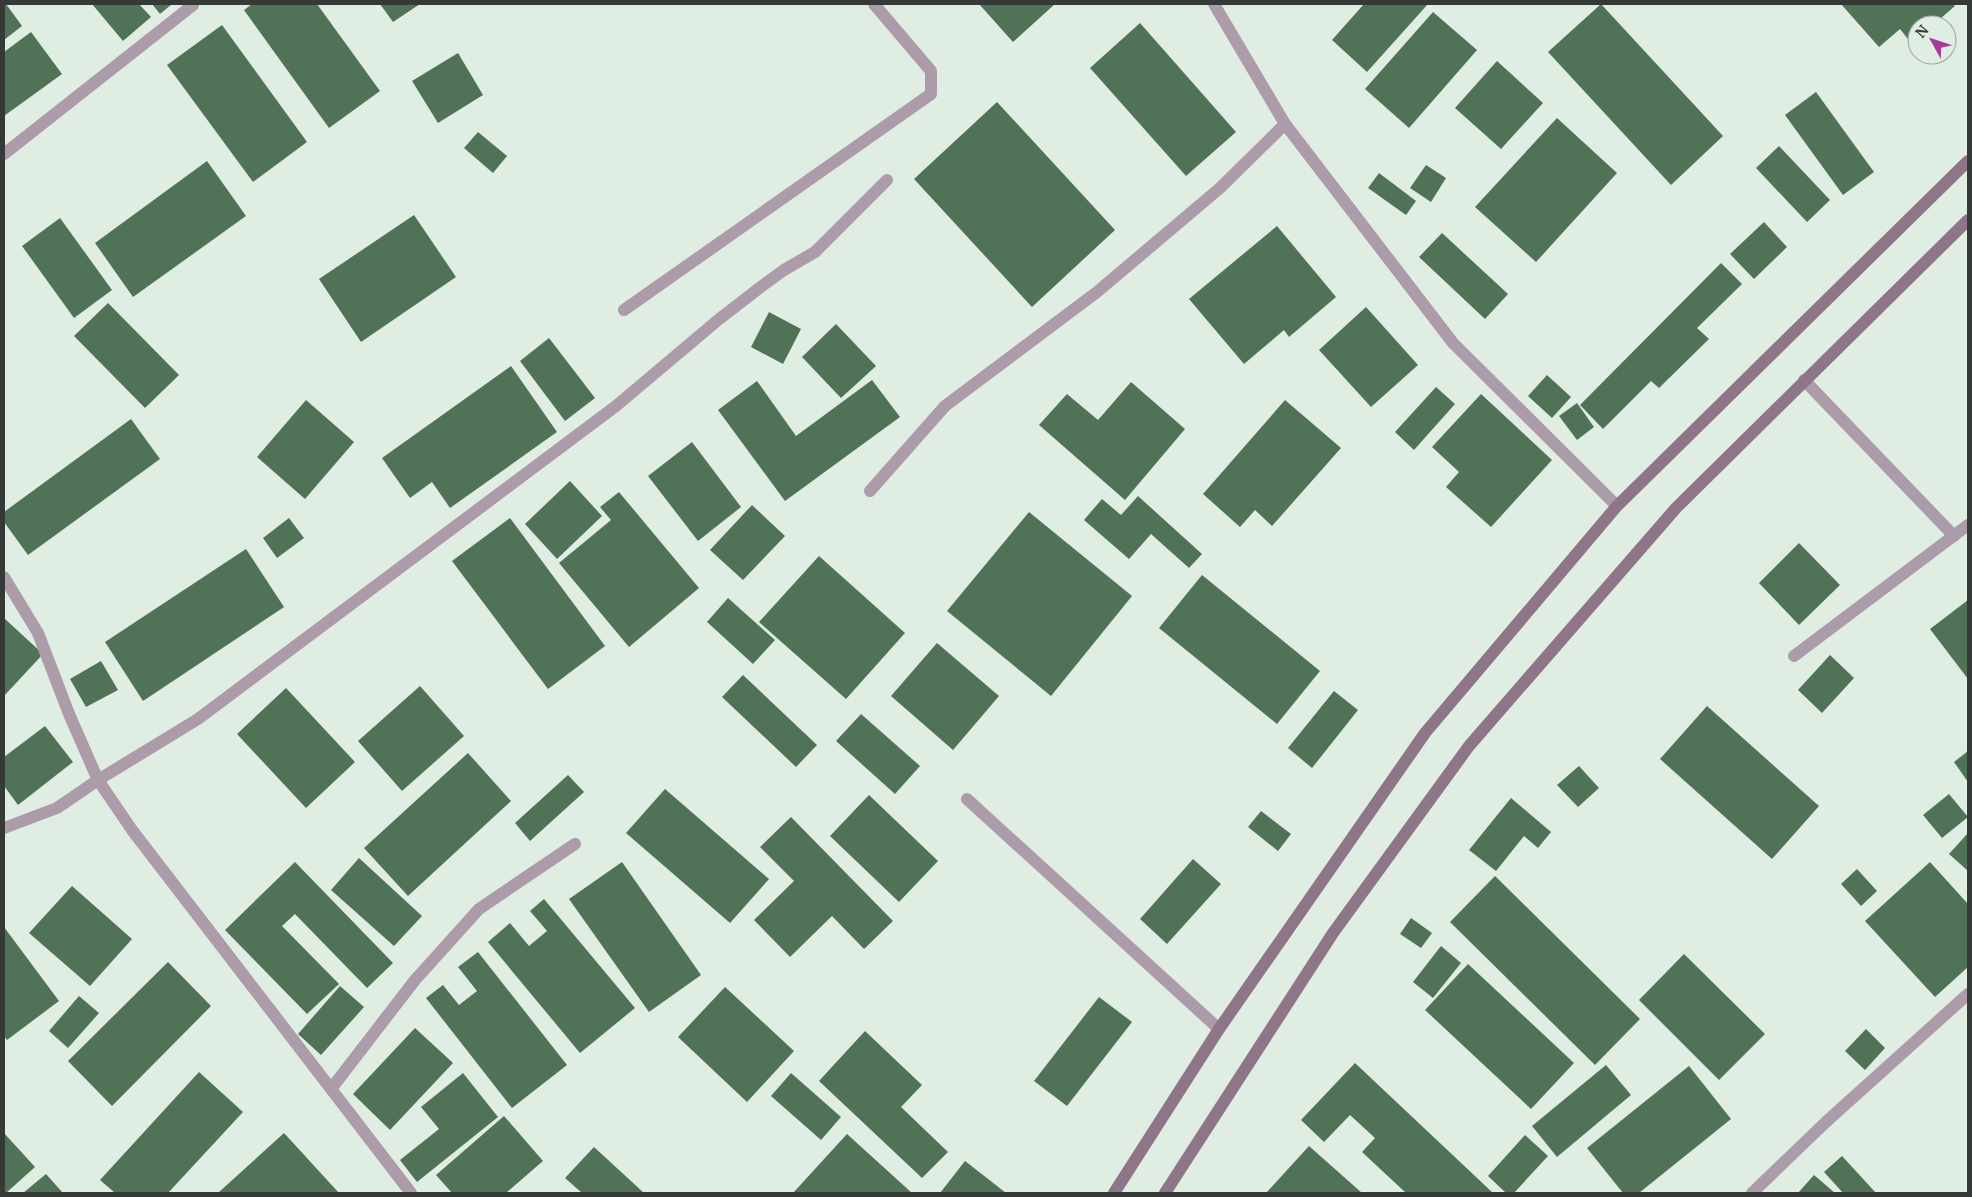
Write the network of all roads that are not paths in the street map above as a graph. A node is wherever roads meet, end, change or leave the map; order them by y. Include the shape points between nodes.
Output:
1 (874, 4) edge
2 (1214, 4) edge
3 (193, 5) dead end
4 (1285, 124) junction
5 (4, 154) edge
6 (1968, 161) edge
7 (887, 180) dead end
8 (1968, 220) edge
9 (624, 310) dead end
10 (1804, 380) junction
11 (870, 491) dead end
12 (1617, 506) junction
13 (1968, 525) edge
14 (1954, 536) junction
15 (4, 577) edge
16 (1794, 656) dead end
17 (98, 780) junction
18 (967, 799) dead end
19 (4, 828) edge
20 (575, 844) dead end
21 (1968, 994) edge
22 (1219, 1029) junction
23 (331, 1089) junction
24 (411, 1193) edge
25 (1114, 1193) edge
26 (1165, 1193) edge
27 (1752, 1193) edge

1 - 9 street via 931,71 931,94
2 - 4 street
3 - 5 street
4 - 11 street via 1220,188 1097,292 945,406
4 - 12 street via 1454,343
6 - 12 street
7 - 17 street via 815,252 784,270 718,320 616,406 198,719
8 - 10 street
10 - 14 street
10 - 26 street via 1676,508 1469,746 1333,933
12 - 22 street via 1425,733
13 - 14 street
14 - 16 street
15 - 17 street via 38,633
17 - 19 street via 57,808
17 - 23 street via 132,830
18 - 22 street
20 - 23 street via 479,909 415,980
21 - 27 street via 1826,1121
22 - 25 street
23 - 24 street

